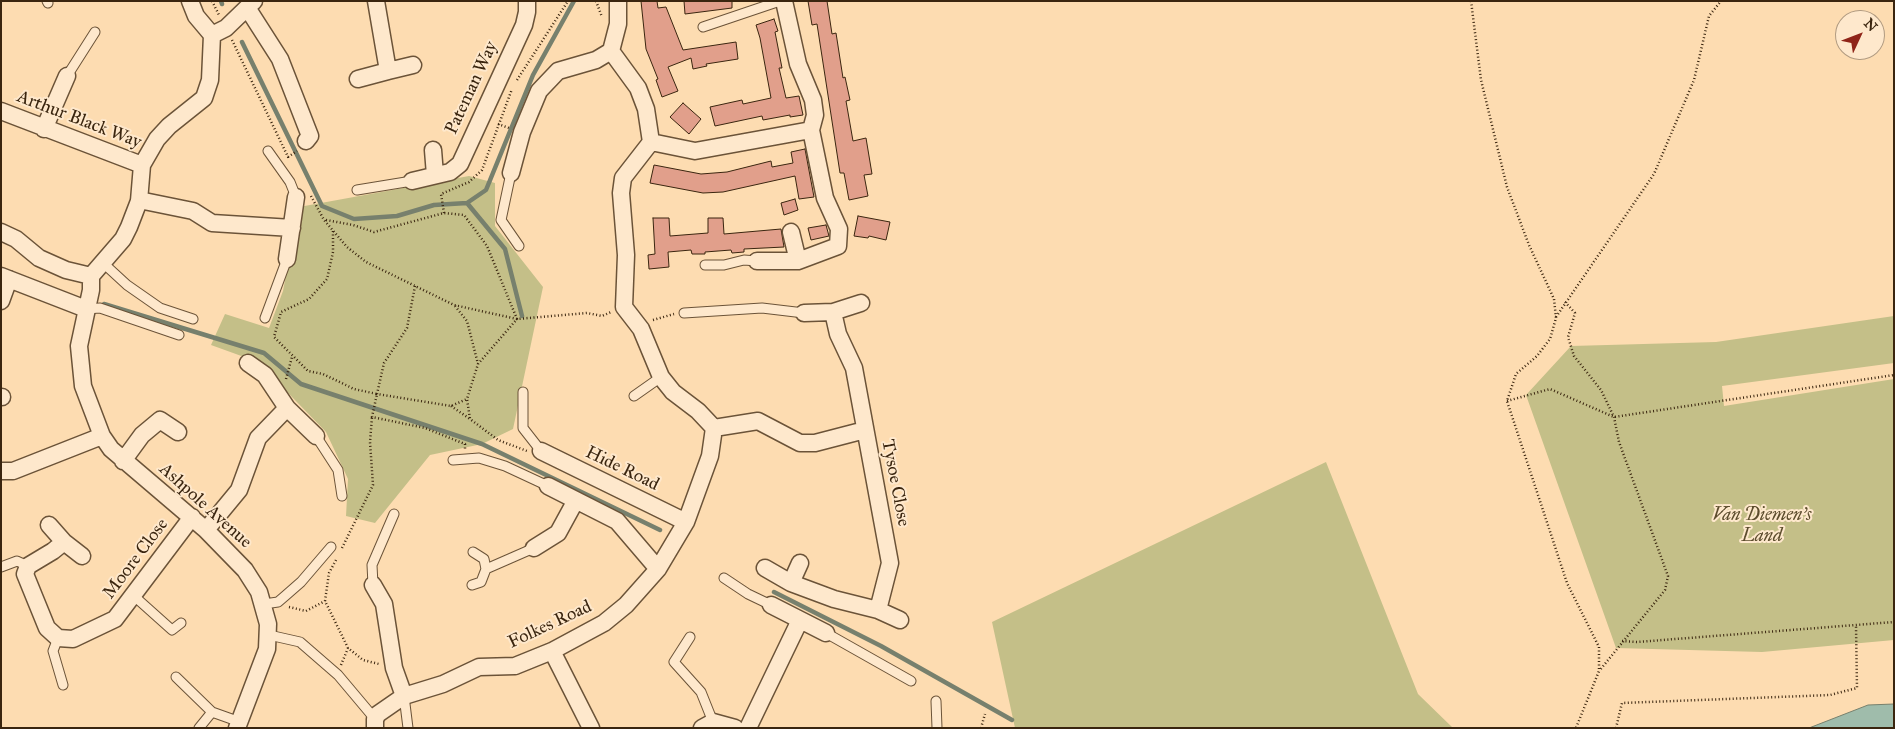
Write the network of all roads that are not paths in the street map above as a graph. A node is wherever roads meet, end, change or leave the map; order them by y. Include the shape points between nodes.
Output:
1 (190, 1) edge
2 (376, 1) edge
3 (527, 1) edge
4 (618, 1) edge
5 (782, 1) edge
6 (252, 3) edge
7 (703, 26) dead end
8 (219, 31) junction
9 (95, 32) dead end
10 (611, 51) junction
11 (413, 65) dead end
12 (388, 72) junction
13 (66, 76) joint
14 (358, 79) dead end
15 (1, 111) edge
16 (44, 129) junction
17 (811, 130) junction
18 (651, 142) junction
19 (303, 145) road end
20 (432, 150) dead end
21 (268, 151) dead end
22 (142, 166) junction
23 (511, 173) joint
24 (435, 175) junction
25 (412, 181) joint
26 (357, 190) dead end
27 (301, 193) joint
28 (139, 200) junction
29 (292, 228) junction
30 (1, 232) edge
31 (791, 232) dead end
32 (519, 246) dead end
33 (287, 259) joint
34 (756, 261) joint
35 (798, 261) junction
36 (102, 262) junction
37 (705, 264) dead end
38 (91, 276) junction
39 (5, 278) edge
40 (1, 301) edge
41 (861, 303) dead end
42 (86, 309) junction
43 (833, 312) junction
44 (804, 313) joint
45 (684, 314) road end
46 (265, 318) dead end
47 (193, 319) dead end
48 (178, 335) dead end
49 (248, 363) dead end
50 (660, 377) junction
51 (523, 392) dead end
52 (634, 396) dead end
53 (287, 408) junction
54 (714, 428) junction
55 (865, 430) junction
56 (178, 432) dead end
57 (102, 436) junction
58 (316, 436) joint
59 (541, 451) joint
60 (123, 460) junction
61 (453, 460) dead end
62 (1, 471) edge
63 (548, 486) joint
64 (342, 496) dead end
65 (576, 500) junction
66 (394, 514) dead end
67 (192, 517) junction
68 (686, 522) junction
69 (49, 525) dead end
70 (206, 530) junction
71 (64, 542) junction
72 (331, 547) dead end
73 (534, 548) joint
74 (473, 552) dead end
75 (82, 556) dead end
76 (800, 564) dead end
77 (28, 566) junction
78 (1, 567) edge
79 (765, 568) dead end
80 (486, 569) junction
81 (658, 569) junction
82 (724, 578) dead end
83 (791, 583) junction
84 (373, 585) joint
85 (472, 585) dead end
86 (134, 596) junction
87 (271, 603) junction
88 (771, 605) joint
89 (878, 610) junction
90 (800, 620) junction
91 (900, 620) dead end
92 (181, 623) dead end
93 (269, 634) junction
94 (826, 634) joint
95 (690, 637) dead end
96 (58, 638) junction
97 (552, 651) junction
98 (176, 677) dead end
99 (911, 681) dead end
100 (62, 685) dead end
101 (404, 696) junction
102 (936, 701) dead end
103 (212, 712) junction
104 (375, 723) edge
105 (238, 725) edge
106 (708, 725) edge
107 (199, 728) edge
108 (408, 728) edge
109 (591, 728) edge
110 (734, 728) edge
111 (748, 728) edge
112 (937, 728) edge

1 - 8 street via 196,16
2 - 12 street
3 - 24 street, Pateman Way via 524,25 460,164 450,172
4 - 10 street via 618,24
5 - 7 lane
5 - 17 street via 798,64 813,100 816,115
6 - 8 street
6 - 19 street via 280,59 310,136
8 - 22 street via 204,98 169,126
9 - 13 lane
10 - 18 street via 638,88 646,109
10 - 23 street via 596,60 558,71 539,91 522,132
11 - 12 street
12 - 14 street
13 - 16 street
15 - 16 street, Arthur Black Way
16 - 22 street, Arthur Black Way
17 - 18 street via 696,151
17 - 35 street via 825,198 839,229 838,246
18 - 50 street via 623,178 624,307 642,328
20 - 24 street, Pateman Way
21 - 27 lane
22 - 28 street
23 - 32 lane via 501,220
24 - 25 street, Pateman Way
25 - 26 lane
27 - 29 street
28 - 29 street via 193,211 212,224
28 - 36 street via 123,239
29 - 33 street
30 - 38 street via 16,238 39,258 66,270
31 - 35 street
33 - 46 lane
34 - 35 street
34 - 37 lane
36 - 38 street
36 - 47 lane via 160,308
38 - 42 street, Ashpole Avenue
39 - 40 street
39 - 42 street
41 - 43 street
42 - 48 lane via 100,308
42 - 57 street, Ashpole Avenue via 79,346 83,386
43 - 44 street
43 - 55 street via 838,334 854,368
44 - 45 lane via 762,308
49 - 53 street via 265,375
50 - 52 lane
50 - 54 street
51 - 59 lane via 523,428
53 - 58 street
53 - 70 street via 258,438 239,490
54 - 55 street, Tysoe Close via 758,421 800,443 815,443
54 - 68 street, Folkes Road via 710,456
55 - 89 street, Tysoe Close via 890,563
56 - 60 street via 160,420 142,435
57 - 60 street, Ashpole Avenue
57 - 62 street via 13,472
58 - 64 lane via 338,470
59 - 68 street, Hide Road
60 - 67 street, Ashpole Avenue
61 - 63 lane via 478,458 505,466
63 - 65 street
65 - 73 street via 558,533
65 - 81 street via 617,521
66 - 84 lane via 372,565
67 - 70 street, Ashpole Avenue
67 - 86 street, Moore Close
68 - 81 street, Folkes Road
69 - 71 street
70 - 87 street, Ashpole Avenue
71 - 75 street
71 - 77 street
72 - 87 lane via 301,582
73 - 80 lane
74 - 80 lane via 484,559
76 - 83 street
77 - 78 lane via 17,562
77 - 96 street via 25,574 47,628
79 - 83 street
80 - 85 lane via 481,582
81 - 97 street, Folkes Road via 644,588 604,623
82 - 88 lane
83 - 89 street via 834,599
84 - 101 street via 384,604 394,668
86 - 92 lane via 172,630
86 - 96 street, Moore Close via 115,620 72,639
87 - 93 street, Ashpole Avenue
88 - 90 street
89 - 91 street
90 - 94 street
90 - 111 street
93 - 104 lane via 300,642 338,675
93 - 105 street, Ashpole Avenue via 263,662
94 - 99 lane
95 - 106 lane via 674,662 701,692
96 - 100 lane via 53,651
97 - 101 street, Folkes Road via 514,666 479,667 443,684
97 - 109 street
98 - 103 lane
101 - 104 street, Folkes Road via 384,708
101 - 108 lane
102 - 112 lane
103 - 105 lane
103 - 107 lane
106 - 110 street

